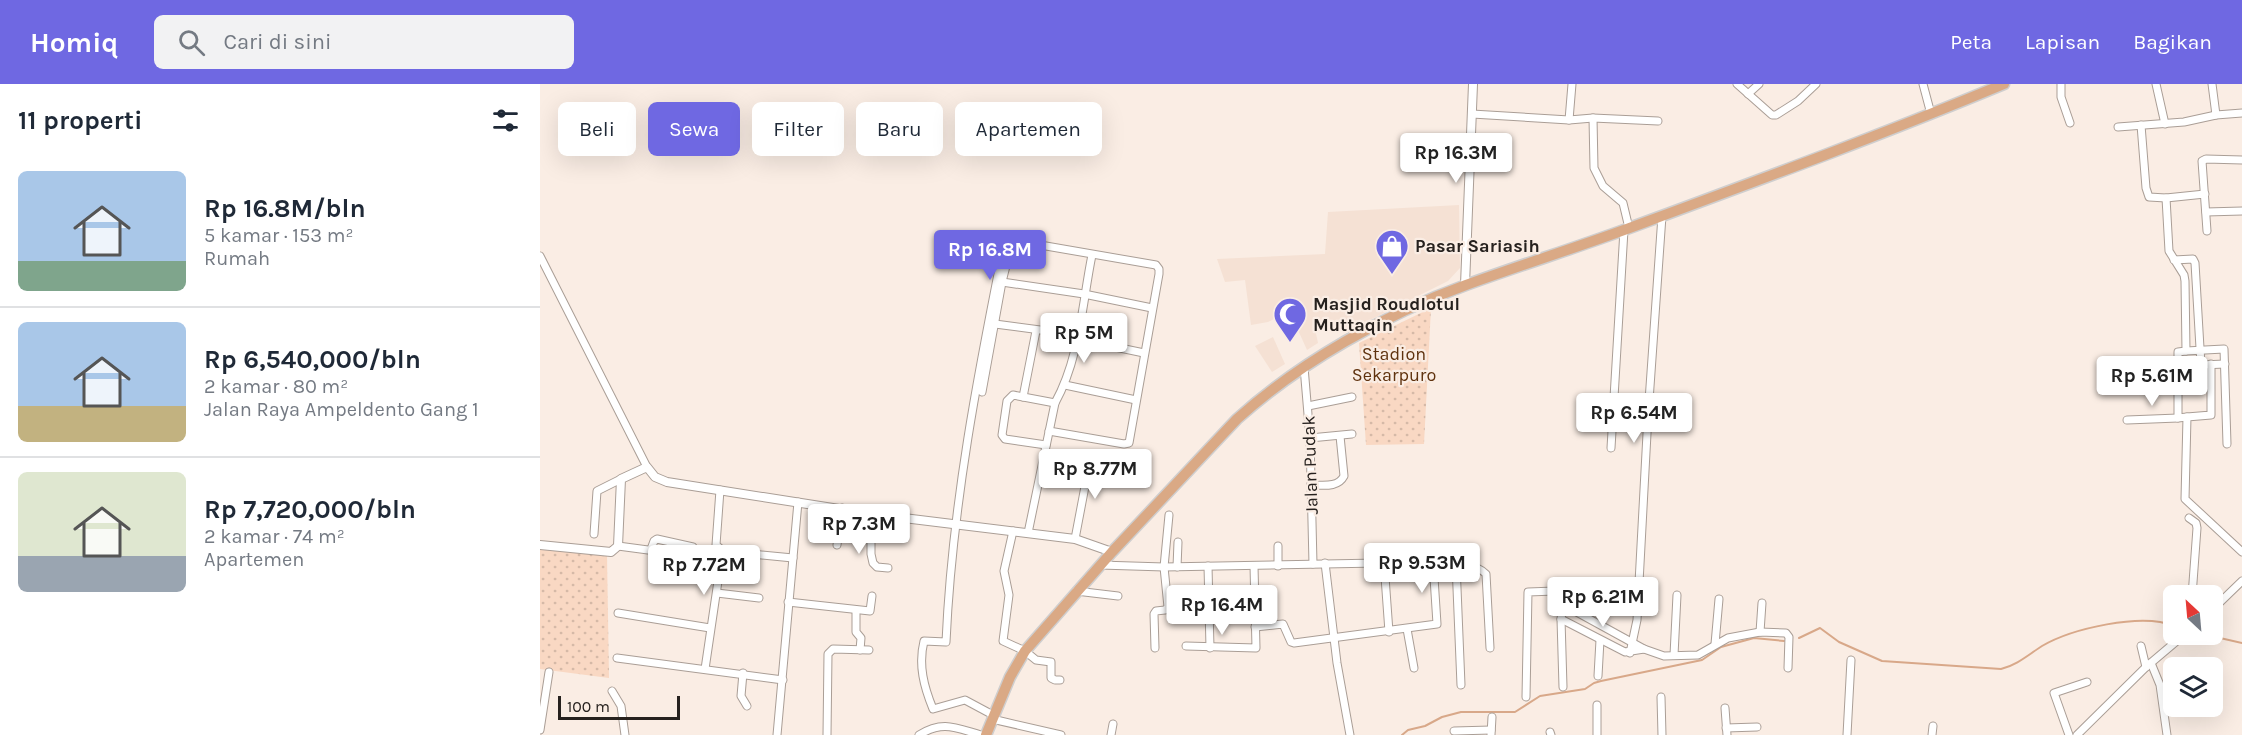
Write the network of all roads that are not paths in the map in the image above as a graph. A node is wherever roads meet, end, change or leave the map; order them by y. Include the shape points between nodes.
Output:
1 (1473, 84) edge
2 (1572, 84) edge
3 (1737, 84) edge
4 (1759, 84) edge
5 (1816, 84) edge
6 (1923, 84) edge
7 (2004, 84) edge
8 (2061, 84) edge
9 (2156, 84) edge
10 (2212, 84) edge
11 (1748, 94) junction
12 (2242, 113) edge
13 (1472, 114) junction
14 (1931, 114) junction
15 (2216, 115) junction
16 (1593, 118) junction
17 (1569, 120) junction
18 (1658, 121) dead end
19 (2070, 123) dead end
20 (2165, 124) junction
21 (2141, 125) junction
22 (2118, 127) dead end
23 (2242, 160) edge
24 (2205, 194) junction
25 (2166, 198) junction
26 (2242, 211) edge
27 (2206, 212) junction
28 (1662, 216) junction
29 (1626, 229) junction
30 (2207, 231) dead end
31 (1005, 240) dead end
32 (1092, 255) junction
33 (540, 256) edge
34 (2174, 260) junction
35 (1002, 282) junction
36 (1465, 285) junction
37 (1084, 294) junction
38 (1152, 309) junction
39 (995, 324) junction
40 (1036, 331) junction
41 (1078, 337) junction
42 (2200, 350) junction
43 (2186, 351) junction
44 (1144, 353) junction
45 (2201, 364) junction
46 (2211, 364) junction
47 (2225, 364) junction
48 (2178, 366) junction
49 (1305, 367) junction
50 (1065, 385) junction
51 (982, 392) dead end
52 (1352, 396) dead end
53 (1023, 397) junction
54 (1136, 400) junction
55 (1055, 403) junction
56 (1308, 406) junction
57 (2211, 415) junction
58 (2227, 415) junction
59 (2187, 417) junction
60 (2178, 418) junction
61 (2127, 420) dead end
62 (1049, 431) junction
63 (1352, 434) dead end
64 (1340, 436) junction
65 (1310, 438) junction
66 (2227, 444) dead end
67 (1046, 445) junction
68 (1611, 448) dead end
69 (1091, 455) dead end
70 (647, 466) junction
71 (621, 479) junction
72 (1311, 485) junction
73 (720, 490) junction
74 (798, 502) junction
75 (842, 508) junction
76 (871, 514) junction
77 (1169, 515) dead end
78 (2189, 518) dead end
79 (956, 525) junction
80 (1013, 531) junction
81 (1028, 533) junction
82 (594, 534) dead end
83 (1075, 539) junction
84 (1178, 542) dead end
85 (540, 545) edge
86 (837, 545) dead end
87 (1278, 546) dead end
88 (615, 549) junction
89 (1112, 552) junction
90 (2242, 552) edge
91 (723, 556) junction
92 (793, 558) junction
93 (1433, 562) junction
94 (1325, 563) junction
95 (1313, 564) junction
96 (1384, 564) junction
97 (1456, 564) junction
98 (1100, 565) junction
99 (1208, 566) junction
100 (1254, 566) junction
101 (1278, 566) junction
102 (1164, 567) junction
103 (1177, 567) junction
104 (888, 568) dead end
105 (2242, 581) edge
106 (2193, 585) edge
107 (1076, 591) junction
108 (717, 593) junction
109 (1677, 595) dead end
110 (872, 596) dead end
111 (1118, 597) dead end
112 (759, 598) dead end
113 (1719, 599) dead end
114 (2223, 599) edge
115 (788, 602) junction
116 (1762, 603) dead end
117 (1562, 604) junction
118 (856, 610) junction
119 (618, 613) dead end
120 (1562, 619) junction
121 (1255, 627) junction
122 (710, 628) junction
123 (1407, 629) junction
124 (1389, 632) junction
125 (1760, 632) junction
126 (1334, 636) junction
127 (1600, 640) junction
128 (1633, 642) junction
129 (1715, 644) junction
130 (2172, 645) edge
131 (1186, 646) dead end
132 (2141, 646) dead end
133 (1155, 648) dead end
134 (1210, 648) junction
135 (1490, 648) dead end
136 (1644, 649) junction
137 (860, 650) junction
138 (869, 650) dead end
139 (1025, 651) junction
140 (1630, 652) junction
141 (1674, 655) junction
142 (617, 658) dead end
143 (1851, 660) dead end
144 (2149, 665) junction
145 (1414, 668) dead end
146 (1788, 668) dead end
147 (705, 669) junction
148 (549, 672) dead end
149 (743, 674) junction
150 (1598, 676) dead end
151 (783, 680) junction
152 (1060, 680) dead end
153 (2087, 682) dead end
154 (1461, 685) dead end
155 (1563, 687) dead end
156 (612, 691) dead end
157 (1526, 697) dead end
158 (1661, 697) dead end
159 (1597, 705) dead end
160 (747, 706) dead end
161 (1725, 708) dead end
162 (992, 717) junction
163 (1492, 717) dead end
164 (541, 718) edge
165 (1113, 724) dead end
166 (1933, 726) dead end
167 (1757, 727) dead end
168 (540, 730) edge
169 (1455, 731) dead end
170 (1727, 732) edge
171 (1491, 733) edge
172 (779, 734) edge
173 (1056, 734) edge
174 (625, 735) edge
175 (827, 735) edge
176 (919, 735) edge
177 (981, 735) edge
178 (986, 735) edge
179 (1111, 735) edge
180 (1350, 735) edge
181 (1597, 735) edge
182 (1662, 735) edge
183 (1847, 735) edge
184 (1932, 735) edge
185 (2069, 735) edge
186 (2077, 735) edge
187 (2167, 735) edge

1 - 13 street
2 - 17 street
3 - 11 street
4 - 11 street
5 - 11 street via 1776,115
6 - 14 street
7 - 14 main road
8 - 19 street
9 - 20 street
10 - 15 street
12 - 15 street
13 - 17 street
13 - 36 street
14 - 28 main road
15 - 20 street
16 - 17 street
16 - 18 street
16 - 29 street via 1594,168 1604,186 1623,203
20 - 21 street
21 - 22 street
21 - 25 street via 2146,194
23 - 24 street via 2203,160
24 - 25 street
24 - 27 street
25 - 34 street via 2169,251
26 - 27 street
27 - 30 street
28 - 29 main road
28 - 128 street
29 - 36 main road
29 - 68 street
31 - 79 street via 973,403
32 - 35 street via 1013,242
32 - 37 street
32 - 38 street via 1158,267
33 - 70 street
34 - 42 street via 2195,261
34 - 43 street via 2185,281
35 - 37 street
35 - 39 street
36 - 49 main road via 1397,315
37 - 38 street
37 - 41 street
38 - 44 street
39 - 40 street
39 - 51 street
40 - 41 street
40 - 53 street
41 - 44 street
41 - 50 street
42 - 43 street
42 - 45 street
42 - 47 street via 2224,349
43 - 48 street via 2178,352
44 - 54 street
45 - 46 street
45 - 48 street
46 - 47 street
46 - 57 street
47 - 58 street
48 - 60 street
49 - 56 street, Jalan Pudak
49 - 89 main road via 1237,419
50 - 54 street
50 - 55 street
52 - 56 street
53 - 55 street
53 - 67 street via 1009,397 1002,435 1010,440
54 - 62 street via 1129,443
55 - 62 street
56 - 65 street, Jalan Pudak
57 - 58 street
57 - 59 street
58 - 66 street
59 - 60 street
59 - 90 street via 2186,498
60 - 61 street
62 - 67 street
63 - 64 street
64 - 65 street
64 - 72 street via 1342,481
65 - 72 street, Jalan Pudak
67 - 81 street
69 - 83 street
70 - 71 street
70 - 73 street via 655,477 667,482
71 - 82 street via 597,491
71 - 88 street
72 - 95 street, Jalan Pudak
73 - 74 street
73 - 91 street via 716,545
74 - 75 street
74 - 92 street
75 - 76 street
75 - 86 street
76 - 79 street
76 - 104 street via 872,560 877,567
77 - 102 street
78 - 106 street via 2196,523
79 - 80 street
79 - 162 street via 946,642 923,642 922,677 933,709 963,700
80 - 81 street
80 - 139 street via 1004,571 1010,595 1002,641
81 - 83 street
83 - 89 street
84 - 103 street
85 - 88 street
87 - 101 street
88 - 91 street via 648,550 657,539 693,547 699,558
89 - 98 main road
91 - 92 street
91 - 108 street
92 - 115 street
93 - 96 street
93 - 97 street
93 - 123 street via 1437,624
94 - 95 street
94 - 96 street
94 - 126 street
95 - 101 street
96 - 124 street
97 - 135 street via 1481,569 1486,574
97 - 154 street
98 - 102 street
98 - 107 main road
99 - 100 street
99 - 103 street
99 - 134 street
100 - 101 street
100 - 121 street
102 - 103 street
102 - 133 street via 1168,607 1154,614
105 - 114 street
107 - 111 street
107 - 139 main road
108 - 112 street
108 - 122 street
109 - 141 street
110 - 118 street via 871,610
113 - 129 street
115 - 118 street
115 - 151 street
116 - 125 street
117 - 120 street
117 - 128 street
117 - 157 street via 1561,593 1528,592
118 - 137 street
119 - 122 street
120 - 127 street
120 - 155 street
121 - 126 street via 1283,624 1291,642
121 - 134 street via 1256,648
122 - 147 street
123 - 124 street
123 - 145 street
124 - 126 street
125 - 129 street
125 - 146 street via 1788,634
126 - 180 street
127 - 140 street
127 - 150 street
128 - 136 street
128 - 140 street
129 - 141 street via 1698,655
130 - 144 street
131 - 134 street
132 - 144 street
136 - 140 street
136 - 141 street
137 - 138 street
137 - 175 street via 833,649 828,654
139 - 152 street via 1036,660 1051,662 1052,678
139 - 162 main road
142 - 147 street
143 - 183 street
144 - 186 street
144 - 187 street via 2160,685
147 - 149 street
148 - 164 street
149 - 151 street
149 - 160 street via 741,696
151 - 172 street
153 - 185 street via 2054,693
156 - 174 street via 621,706
158 - 182 street
159 - 181 street
161 - 170 street
162 - 173 street
162 - 178 main road
163 - 171 street
164 - 168 street
165 - 179 street
166 - 184 street
167 - 170 street
169 - 171 street
176 - 177 street via 949,726

